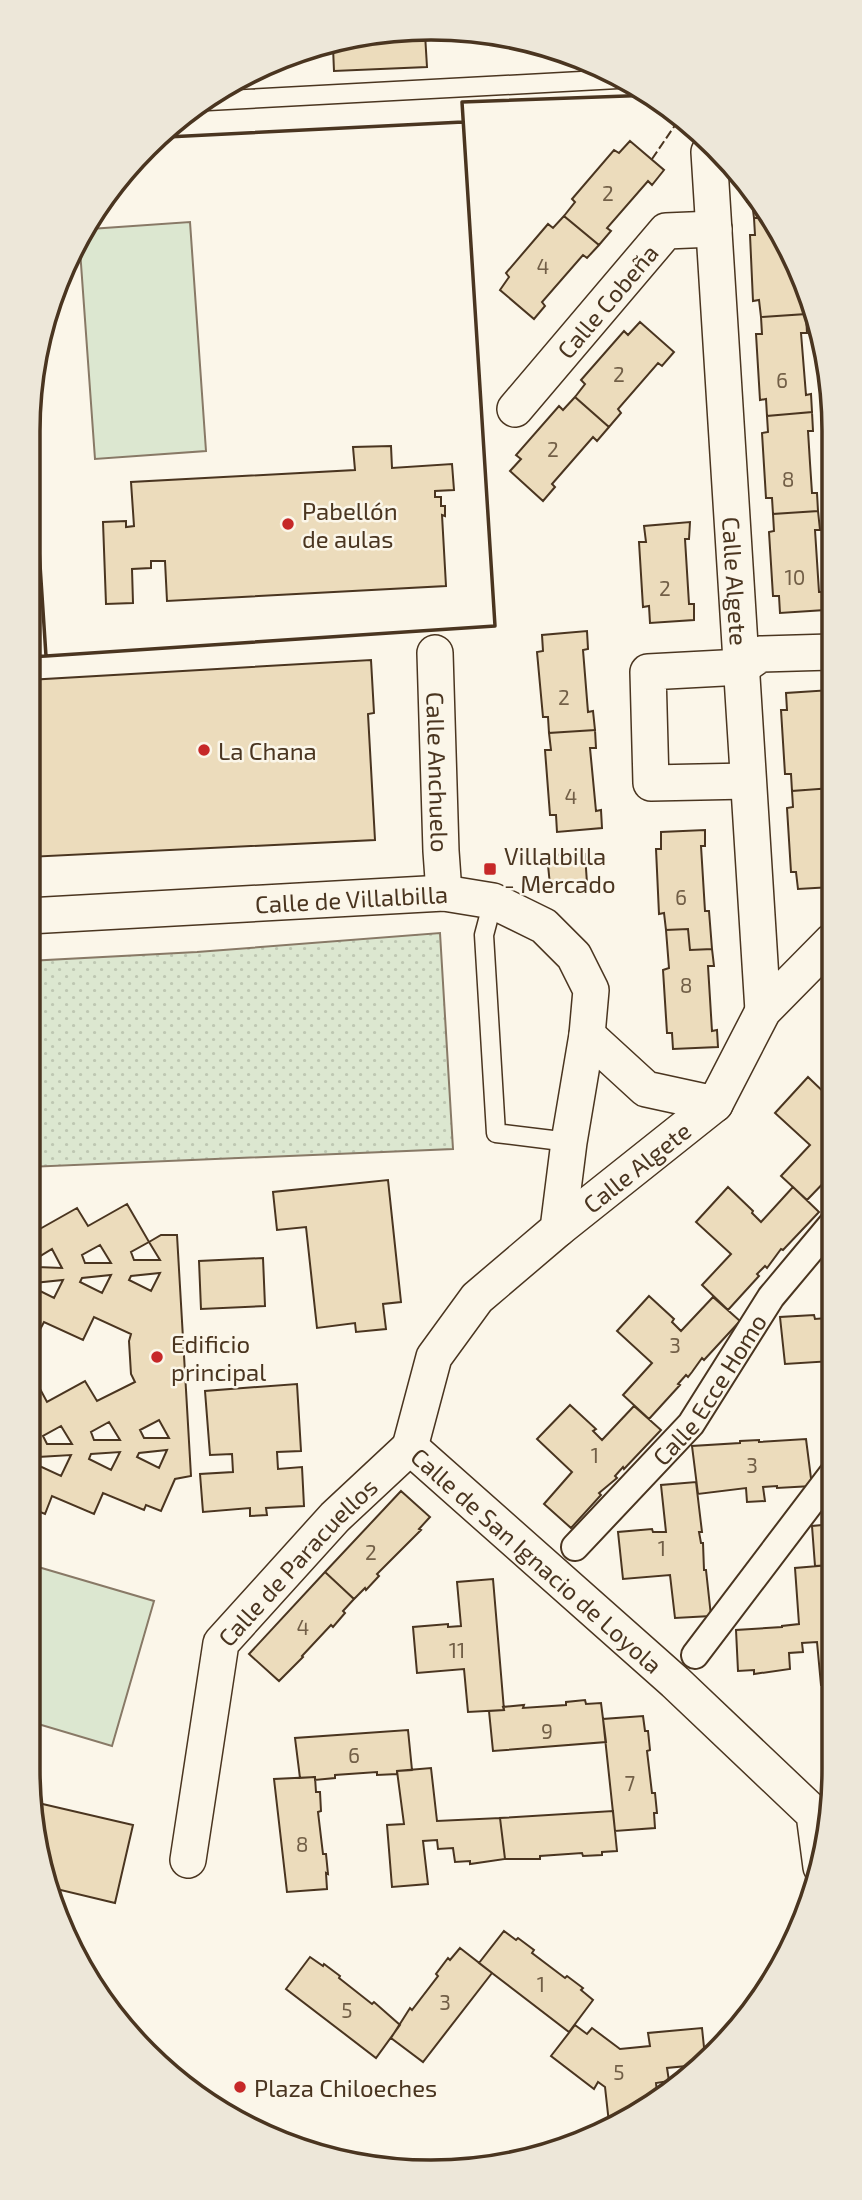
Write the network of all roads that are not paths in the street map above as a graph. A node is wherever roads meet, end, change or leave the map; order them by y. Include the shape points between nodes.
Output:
1 (602, 80) edge
2 (224, 100) edge
3 (709, 157) edge
4 (715, 229) junction
5 (515, 409) dead end
6 (822, 652) edge
7 (435, 653) dead end
8 (742, 667) junction
9 (748, 781) junction
10 (444, 893) junction
11 (493, 901) junction
12 (40, 915) edge
13 (822, 950) edge
14 (763, 1011) junction
15 (587, 1035) junction
16 (715, 1104) junction
17 (569, 1142) junction
18 (558, 1229) junction
19 (822, 1236) edge
20 (411, 1447) junction
21 (822, 1488) edge
22 (575, 1547) dead end
23 (695, 1655) dead end
24 (820, 1802) edge
25 (188, 1860) dead end

1 - 2 lane
3 - 4 street, Calle Algete
4 - 5 street, Calle Cobeña via 666,231
4 - 8 street, Calle Algete
6 - 8 street via 760,654
7 - 10 street, Calle Anchuelo
8 - 9 street, Calle Algete
8 - 9 street via 648,672 651,783
9 - 14 street, Calle Algete
10 - 11 street, Calle de Villalbilla
10 - 12 street, Calle de Villalbilla
11 - 15 street, Calle de Villalbilla via 544,926 574,956 591,990
11 - 17 lane via 484,935 496,1133
13 - 14 street, Calle Algete
14 - 16 street, Calle Algete
15 - 16 street, Calle Algete via 646,1089
15 - 17 street
16 - 18 street, Calle Algete
17 - 18 street
18 - 20 street, Calle de San Ignacio de Loyola via 477,1298 434,1357
19 - 22 street, Calle Ecce Homo via 771,1297 691,1424
20 - 24 street, Calle de San Ignacio de Loyola via 675,1682
20 - 25 street, Calle de Paracuellos via 335,1517 221,1643
21 - 23 street

